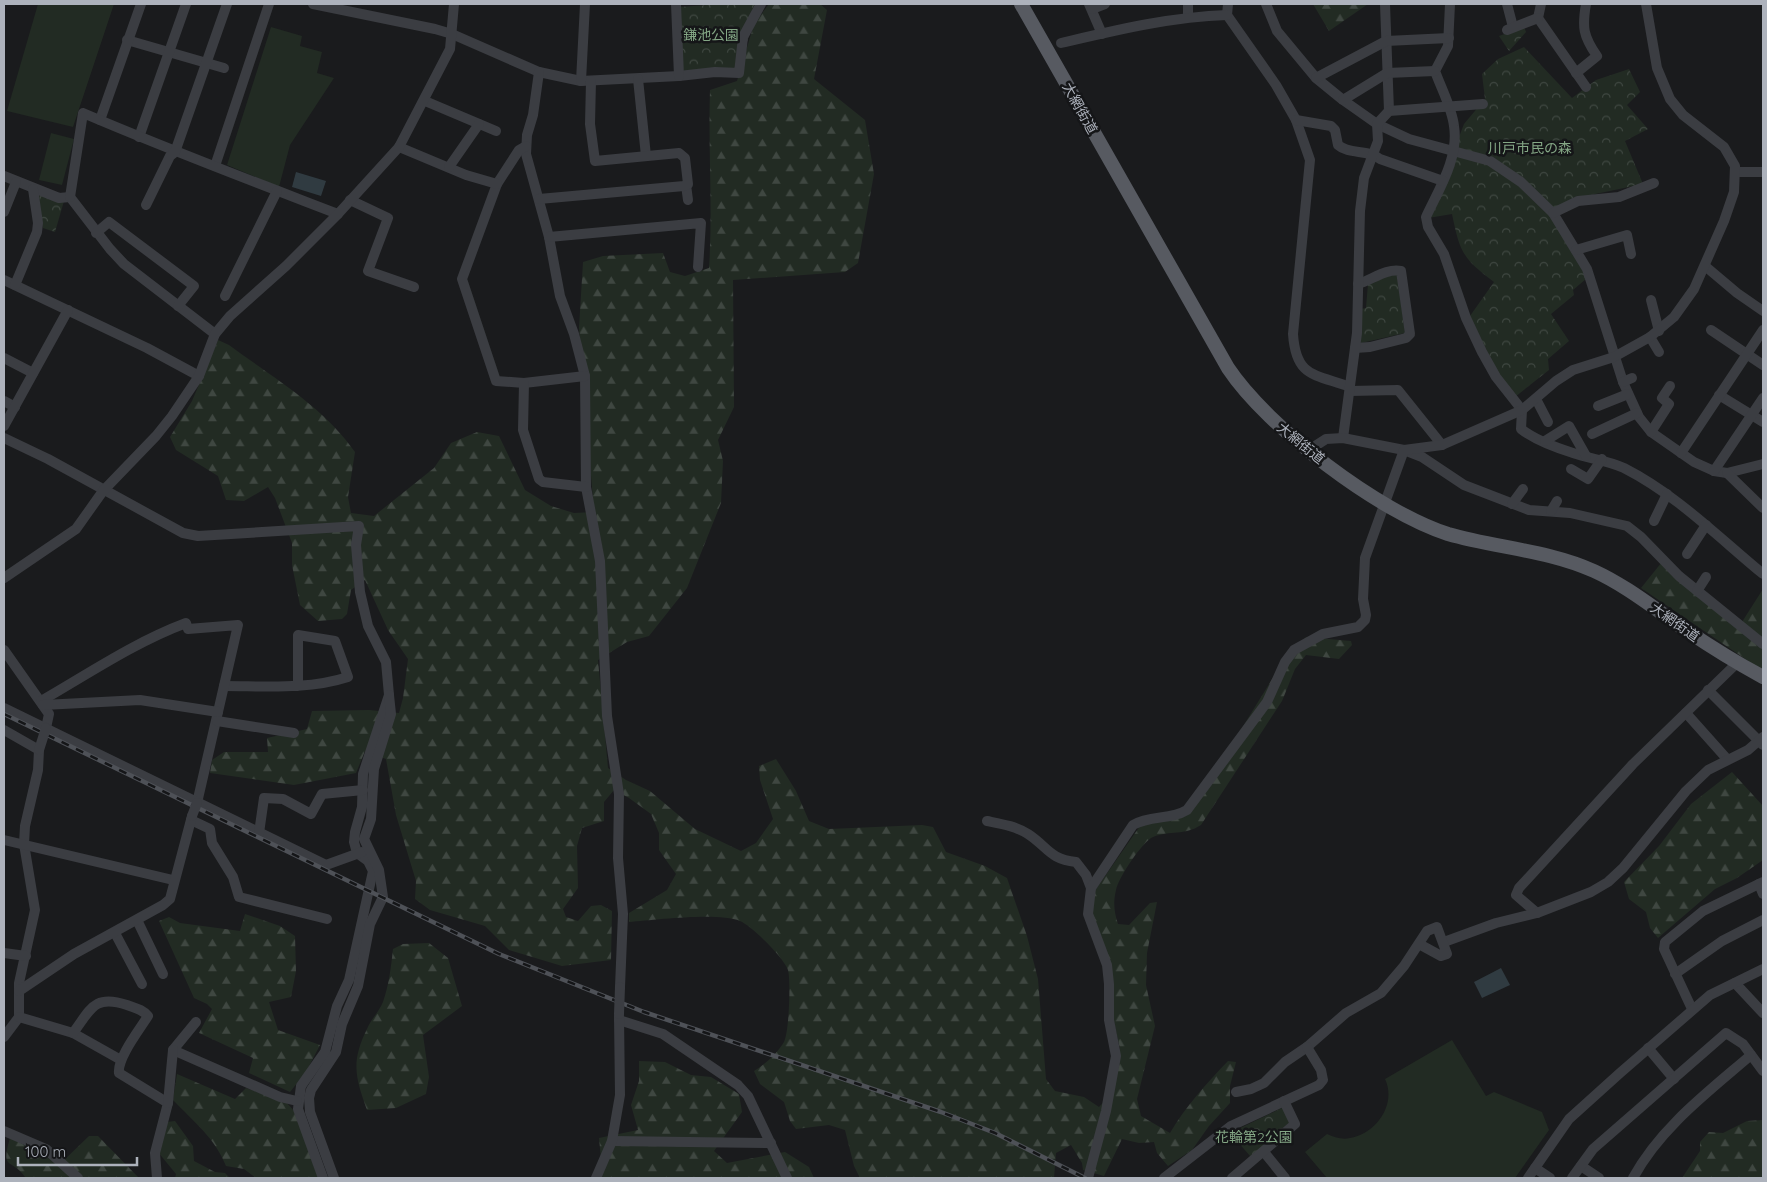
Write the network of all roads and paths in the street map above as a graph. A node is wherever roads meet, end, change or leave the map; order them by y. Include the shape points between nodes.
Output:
1 (141, 4) edge
2 (186, 4) edge
3 (227, 4) edge
4 (270, 4) edge
5 (313, 4) edge
6 (454, 4) edge
7 (585, 4) edge
8 (676, 4) edge
9 (761, 4) edge
10 (1021, 4) edge
11 (1105, 4) edge
12 (1188, 4) edge
13 (1228, 4) edge
14 (1266, 4) edge
15 (1385, 4) edge
16 (1450, 4) edge
17 (1507, 4) edge
18 (1541, 4) edge
19 (1586, 4) edge
20 (1646, 4) edge
21 (1091, 6) edge
22 (1227, 15) junction
23 (1188, 16) junction
24 (1538, 18) junction
25 (452, 34) junction
26 (1102, 34) junction
27 (1449, 38) junction
28 (127, 40) junction
29 (1386, 41) junction
30 (1061, 43) dead end
31 (168, 52) junction
32 (207, 63) junction
33 (224, 68) dead end
34 (1435, 71) junction
35 (539, 72) junction
36 (1387, 73) junction
37 (1576, 73) junction
38 (679, 76) junction
39 (1316, 78) junction
40 (638, 79) junction
41 (586, 81) junction
42 (1586, 87) dead end
43 (1343, 100) junction
44 (424, 101) junction
45 (1483, 104) dead end
46 (1448, 108) junction
47 (1389, 111) junction
48 (100, 120) junction
49 (1296, 120) junction
50 (479, 124) junction
51 (1377, 124) junction
52 (496, 131) dead end
53 (139, 137) junction
54 (526, 146) junction
55 (399, 147) junction
56 (1453, 149) junction
57 (175, 152) junction
58 (1373, 153) junction
59 (646, 156) junction
60 (216, 166) junction
61 (449, 167) junction
62 (1735, 172) junction
63 (1763, 172) edge
64 (4, 176) edge
65 (1443, 181) junction
66 (16, 182) junction
67 (1654, 183) dead end
68 (497, 184) junction
69 (686, 185) junction
70 (33, 189) junction
71 (277, 191) junction
72 (70, 197) junction
73 (539, 199) junction
74 (350, 200) junction
75 (688, 200) dead end
76 (146, 205) dead end
77 (4, 212) edge
78 (1553, 213) junction
79 (338, 214) junction
80 (96, 233) junction
81 (549, 237) junction
82 (1576, 250) junction
83 (1631, 254) dead end
84 (1705, 266) junction
85 (698, 267) dead end
86 (4, 280) edge
87 (1358, 284) junction
88 (15, 285) junction
89 (414, 287) dead end
90 (225, 296) dead end
91 (1652, 300) dead end
92 (178, 306) junction
93 (68, 310) junction
94 (1763, 311) edge
95 (1659, 330) junction
96 (1711, 330) dead end
97 (1763, 330) edge
98 (216, 334) junction
99 (1650, 337) junction
100 (1355, 348) junction
101 (1659, 352) dead end
102 (1747, 354) junction
103 (1614, 357) junction
104 (4, 358) edge
105 (1763, 365) edge
106 (33, 373) junction
107 (199, 376) junction
108 (585, 376) junction
109 (524, 383) junction
110 (1670, 386) dead end
111 (1350, 389) junction
112 (1628, 394) junction
113 (1719, 395) junction
114 (1763, 398) edge
115 (1536, 399) junction
116 (4, 401) edge
117 (1598, 406) dead end
118 (15, 407) junction
119 (1522, 410) junction
120 (1637, 413) junction
121 (1752, 415) junction
122 (1548, 422) dead end
123 (1763, 422) edge
124 (4, 426) edge
125 (1652, 432) junction
126 (1592, 434) dead end
127 (4, 438) edge
128 (1343, 438) junction
129 (1545, 441) junction
130 (1442, 446) junction
131 (1309, 450) junction
132 (1404, 450) junction
133 (1682, 453) junction
134 (1586, 456) junction
135 (1602, 459) junction
136 (1763, 464) edge
137 (1571, 469) dead end
138 (1714, 471) junction
139 (1727, 473) junction
140 (586, 487) junction
141 (1523, 489) dead end
142 (103, 490) junction
143 (1667, 494) junction
144 (1557, 501) dead end
145 (1386, 504) junction
146 (1512, 504) junction
147 (1763, 508) edge
148 (1551, 511) junction
149 (1654, 520) dead end
150 (1706, 525) junction
151 (1687, 554) dead end
152 (1763, 574) edge
153 (1706, 577) dead end
154 (4, 578) edge
155 (1697, 590) junction
156 (1763, 644) edge
157 (4, 650) edge
158 (1737, 663) junction
159 (1763, 677) edge
160 (224, 686) junction
161 (298, 686) junction
162 (1708, 690) junction
163 (389, 694) junction
164 (42, 703) junction
165 (4, 708) edge
166 (1686, 713) junction
167 (218, 717) junction
168 (46, 728) junction
169 (4, 730) edge
170 (294, 733) dead end
171 (1762, 741) edge
172 (39, 750) junction
173 (1727, 759) junction
174 (363, 790) junction
175 (197, 803) junction
176 (192, 818) junction
177 (987, 821) dead end
178 (259, 833) junction
179 (4, 840) edge
180 (24, 844) junction
181 (368, 850) junction
182 (357, 853) junction
183 (173, 880) junction
184 (1762, 887) edge
185 (1091, 888) junction
186 (1537, 913) junction
187 (327, 919) dead end
188 (136, 920) junction
189 (1763, 920) edge
190 (116, 933) junction
191 (1444, 942) junction
192 (1419, 944) junction
193 (4, 953) edge
194 (26, 956) junction
195 (1763, 969) edge
196 (163, 974) dead end
197 (1675, 974) junction
198 (1735, 983) junction
199 (142, 984) dead end
200 (18, 991) junction
201 (1692, 1009) junction
202 (1763, 1013) edge
203 (19, 1017) junction
204 (619, 1017) junction
205 (196, 1022) dead end
206 (73, 1033) junction
207 (4, 1037) edge
208 (1307, 1047) junction
209 (1648, 1048) junction
210 (173, 1050) junction
211 (1751, 1055) junction
212 (121, 1060) junction
213 (1763, 1071) edge
214 (1674, 1079) junction
215 (1236, 1092) dead end
216 (1284, 1100) junction
217 (297, 1101) junction
218 (168, 1103) junction
219 (4, 1131) edge
220 (612, 1141) junction
221 (771, 1143) junction
222 (1264, 1152) junction
223 (1581, 1166) junction
224 (1535, 1168) junction
225 (1170, 1176) edge
226 (78, 1178) edge
227 (156, 1178) edge
228 (323, 1178) edge
229 (334, 1178) edge
230 (596, 1178) edge
231 (787, 1178) edge
232 (1088, 1178) edge
233 (1232, 1178) edge
234 (1285, 1178) edge
235 (1528, 1178) edge
236 (1550, 1178) edge
237 (1572, 1178) edge
238 (1599, 1178) edge
239 (1632, 1178) edge

1 - 28 street
2 - 31 street
3 - 32 street
4 - 60 street
5 - 25 street
6 - 25 street
7 - 41 street
8 - 38 street
9 - 38 street via 743,36 739,73
10 - 131 main road, 大網街道 via 1228,368 1250,398
11 - 21 street
12 - 23 street
13 - 22 street
14 - 39 street via 1277,31
15 - 29 street
16 - 27 street
17 - 24 street via 1510,28
18 - 24 street
19 - 37 street via 1582,26 1588,44 1597,56
20 - 62 street via 1654,54 1665,89 1683,115 1724,147 1732,158
21 - 26 street
22 - 23 street
22 - 49 street via 1276,85
23 - 26 street
24 - 37 street
25 - 35 street
25 - 44 street via 450,49
26 - 30 street
27 - 29 street
27 - 34 street
28 - 31 street
28 - 48 street
29 - 36 street
29 - 39 street
31 - 32 street
31 - 53 street
32 - 33 street
32 - 57 street
34 - 36 street
34 - 46 street
35 - 41 street
35 - 54 street
36 - 43 street
36 - 47 street
37 - 42 street
38 - 40 street
39 - 43 street
40 - 41 street
40 - 59 street
41 - 59 street via 596,161
43 - 51 street
44 - 50 street
44 - 55 street
45 - 46 street
46 - 47 street
46 - 56 street via 1454,124
47 - 51 street
48 - 53 street
48 - 72 street via 83,113
49 - 58 street via 1332,126 1342,149
49 - 111 street via 1310,160 1294,349 1298,362 1306,371
50 - 52 street
50 - 61 street
51 - 56 street via 1409,140
51 - 58 street via 1378,141
53 - 57 street
54 - 68 street via 519,150
54 - 73 street via 528,166
55 - 61 street
55 - 74 street
56 - 65 street
56 - 78 street via 1490,161
57 - 60 street
57 - 76 street
58 - 65 street via 1380,159
58 - 87 street via 1364,178
59 - 69 street via 682,154
60 - 71 street
61 - 68 street
62 - 63 street
62 - 84 street via 1734,192
64 - 66 street
65 - 119 street via 1426,223 1444,254 1466,318 1482,352 1496,377
66 - 70 street
66 - 77 street
67 - 78 street via 1619,197 1578,201
68 - 109 street via 462,280 496,381
69 - 73 street
69 - 75 street
70 - 72 street via 59,198
70 - 88 street via 37,232
71 - 79 street
71 - 90 street
72 - 80 street
73 - 81 street
74 - 79 street
74 - 89 street via 388,218 368,271
78 - 82 street
79 - 98 street via 230,316
80 - 92 street via 124,264
80 - 92 street via 109,222 194,286
81 - 85 street via 702,217
81 - 108 street via 560,296
82 - 83 street via 1627,235
82 - 103 street via 1592,280
84 - 94 street
84 - 95 street via 1684,304
86 - 88 street
87 - 100 street
87 - 100 street via 1400,270 1410,334 1406,338
88 - 93 street
91 - 95 street
92 - 98 street
93 - 106 street
93 - 107 street
95 - 99 street
96 - 102 street
97 - 102 street
98 - 107 street
99 - 101 street
99 - 103 street
100 - 111 street
102 - 105 street
102 - 113 street
103 - 112 street via 1628,380
103 - 115 street via 1573,370
104 - 106 street
106 - 118 street
107 - 142 street via 156,436
108 - 109 street
108 - 140 street
109 - 140 street via 523,430 539,479
110 - 125 street via 1662,398 1669,404
111 - 128 street
111 - 130 street via 1398,390
112 - 117 street
112 - 120 street
113 - 121 street
113 - 133 street
114 - 121 street
115 - 119 street
115 - 122 street
116 - 118 street
118 - 124 street
119 - 129 street via 1521,429
119 - 130 street
120 - 125 street
120 - 126 street
121 - 123 street
121 - 138 street
125 - 133 street
127 - 142 street
128 - 131 street via 1326,439
128 - 132 street
129 - 134 street
129 - 134 street via 1570,426
130 - 132 street
131 - 145 main road, 大網街道
132 - 145 street
132 - 146 street via 1464,485
133 - 138 street
134 - 135 street
135 - 137 street via 1588,479
135 - 143 street
136 - 139 street
138 - 139 street
139 - 147 street
140 - 204 street, bridge via 600,561 607,716 619,794 618,858 623,914
141 - 146 street
142 - 154 street via 76,529
142 - 163 street via 183,533 198,536 359,526 356,545 360,592 368,626 386,662
143 - 149 street
143 - 150 street
144 - 148 street
145 - 158 main road, 大網街道 via 1448,534 1567,560 1595,571
145 - 185 street via 1365,558 1363,599 1366,615 1362,623 1358,627 1324,634 1294,650 1284,662 1267,702 1187,810 1141,820 1133,825
146 - 148 street via 1529,510
148 - 155 street via 1613,517 1641,537
150 - 151 street
150 - 152 street
153 - 155 street
155 - 156 street
157 - 164 street
158 - 159 main road, 大網街道
158 - 162 street
160 - 161 street
160 - 164 street via 238,625 188,630 186,623 123,654
160 - 167 street
161 - 161 street via 298,635 335,641 348,677 326,684
162 - 166 street
162 - 171 street
163 - 174 street via 363,774
163 - 181 street via 392,714 374,769 370,819 364,839
164 - 167 street via 140,700
164 - 168 street via 49,714
165 - 168 street
166 - 173 street
166 - 186 street via 1633,764 1519,888 1516,895
167 - 170 street
167 - 175 street
168 - 172 street, bridge
168 - 175 street
169 - 172 street
171 - 173 street
172 - 180 street
173 - 186 street via 1708,770 1686,791 1608,882 1592,892
174 - 178 street via 322,794 311,814 283,799 264,798
174 - 182 street via 354,842
175 - 176 street, bridge
175 - 178 street
176 - 183 street
176 - 187 street via 210,829 212,843 234,877 239,897
177 - 185 street via 1014,826 1031,836 1047,852 1065,861 1076,862
178 - 182 street via 326,865
179 - 180 street
180 - 183 street
180 - 194 street via 35,910
181 - 182 street
181 - 229 street via 379,870 383,897 370,924 358,986 342,1024 336,1052 309,1098 310,1112
182 - 217 street via 368,861 373,871 349,980 337,1006 325,1052 301,1086
183 - 188 street via 170,899
184 - 197 street via 1703,911 1665,942 1664,950
185 - 232 street via 1088,914 1107,965 1109,1020 1116,1056 1106,1111
186 - 191 street via 1496,923
188 - 190 street
188 - 196 street
189 - 197 street via 1722,941
190 - 199 street
190 - 200 street via 74,954
191 - 192 street via 1437,927 1427,931
191 - 192 street via 1447,954 1440,956
192 - 208 street via 1381,993 1346,1013
193 - 194 street
194 - 200 street
195 - 198 street
197 - 201 street
198 - 201 street via 1710,995
198 - 202 street
200 - 203 street
201 - 209 street
203 - 206 street
203 - 207 street
204 - 220 street via 622,1075
204 - 221 street via 663,1034 738,1085 748,1096
205 - 210 street
206 - 212 street
206 - 212 street via 95,1004 112,1000 144,1011 148,1016
208 - 215 street via 1285,1062 1264,1083
208 - 216 street via 1321,1070 1323,1080 1319,1085
209 - 214 street
209 - 224 street via 1569,1119
210 - 217 street
210 - 218 street
211 - 213 street
211 - 214 street via 1743,1044 1726,1033
211 - 239 street via 1678,1119 1643,1159
212 - 218 street via 119,1073
214 - 223 street via 1593,1149
216 - 222 street via 1295,1124
216 - 225 street via 1231,1126
217 - 228 street
218 - 227 street via 155,1153
219 - 226 street via 46,1149
220 - 221 street
220 - 230 street
221 - 231 street
222 - 233 street
222 - 234 street
223 - 237 street
223 - 238 street
224 - 235 street
224 - 236 street

